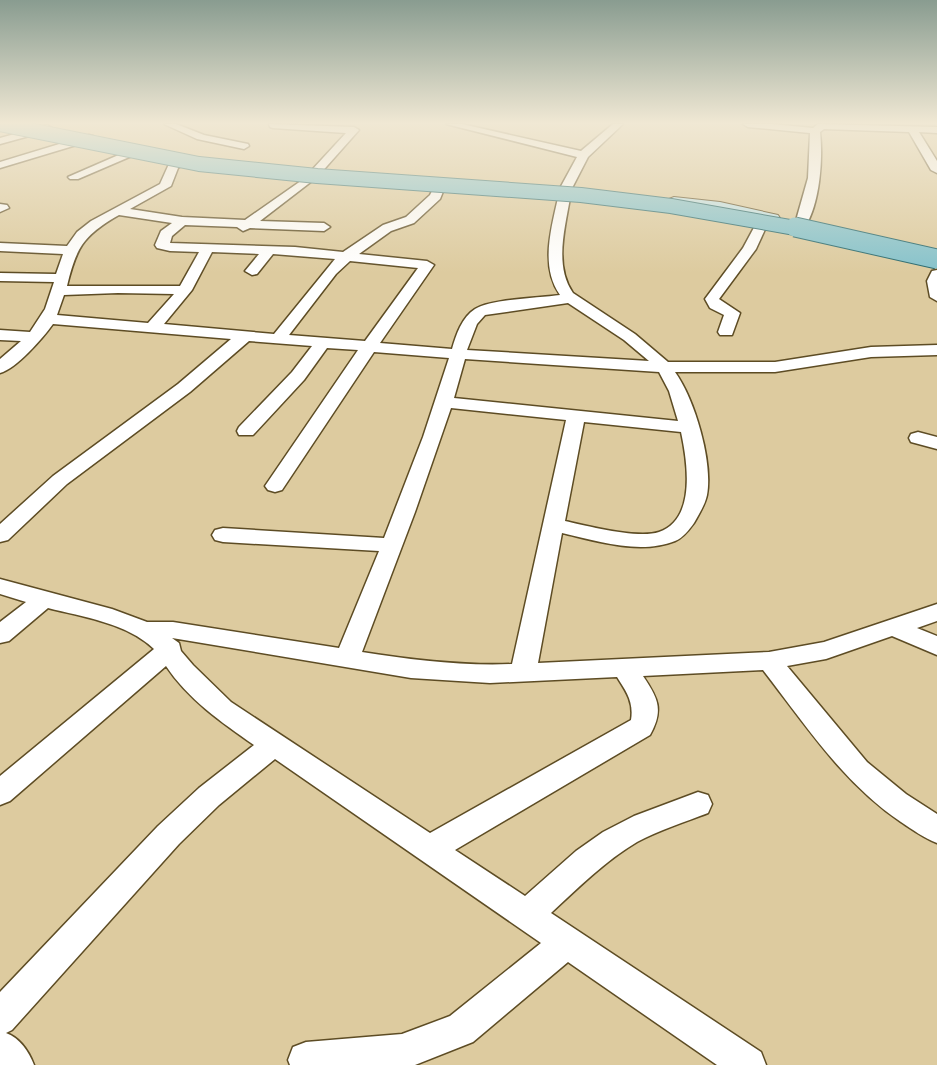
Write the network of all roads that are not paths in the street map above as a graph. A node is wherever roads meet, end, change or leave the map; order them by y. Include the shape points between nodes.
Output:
1 (81, 174) edge
2 (173, 174) edge
3 (288, 174) edge
4 (294, 174) edge
5 (297, 174) edge
6 (313, 174) edge
7 (574, 174) edge
8 (814, 174) edge
9 (311, 176) junction
10 (74, 177) dead end
11 (438, 189) junction
12 (564, 194) junction
13 (699, 209) junction
14 (117, 211) junction
15 (182, 221) junction
16 (245, 224) junction
17 (801, 224) junction
18 (761, 225) junction
19 (324, 227) dead end
20 (0, 246) edge
21 (208, 248) junction
22 (229, 248) junction
23 (71, 250) junction
24 (269, 250) junction
25 (937, 254) edge
26 (348, 255) junction
27 (937, 259) edge
28 (937, 264) edge
29 (252, 271) dead end
30 (937, 274) edge
31 (0, 277) edge
32 (61, 285) junction
33 (186, 290) junction
34 (937, 297) edge
35 (571, 298) junction
36 (48, 319) junction
37 (153, 327) junction
38 (726, 332) dead end
39 (0, 335) edge
40 (246, 335) junction
41 (34, 337) junction
42 (279, 337) junction
43 (324, 341) junction
44 (370, 345) junction
45 (937, 350) edge
46 (458, 354) junction
47 (3, 362) edge
48 (663, 367) junction
49 (444, 402) junction
50 (576, 415) junction
51 (688, 428) junction
52 (246, 431) dead end
53 (918, 438) dead end
54 (937, 443) edge
55 (275, 486) dead end
56 (552, 525) junction
57 (0, 534) edge
58 (223, 535) dead end
59 (392, 545) junction
60 (0, 586) edge
61 (42, 601) junction
62 (937, 612) edge
63 (893, 627) junction
64 (142, 630) junction
65 (0, 635) edge
66 (937, 646) edge
67 (170, 649) junction
68 (347, 659) junction
69 (769, 661) junction
70 (625, 669) junction
71 (522, 673) junction
72 (275, 744) junction
73 (0, 793) edge
74 (698, 804) dead end
75 (937, 830) edge
76 (429, 849) junction
77 (527, 915) junction
78 (567, 942) junction
79 (0, 1018) edge
80 (0, 1048) edge
81 (306, 1060) dead end
82 (16, 1065) edge
83 (748, 1065) edge

1 - 10 street
2 - 14 street via 166,185
3 - 9 street
4 - 9 street
5 - 27 main road, bridge via 560,193 706,211
6 - 9 street
7 - 12 street
8 - 17 street
9 - 11 street
9 - 12 street
9 - 16 street
11 - 12 street
11 - 26 street via 436,196 410,220 387,228
12 - 13 street
12 - 35 street via 557,234 557,271 562,288
13 - 17 street
13 - 18 street
14 - 15 street
14 - 23 street via 83,234
15 - 16 street
15 - 21 street via 166,234 162,245
16 - 19 street
16 - 22 street
17 - 25 street
18 - 28 street
18 - 38 street via 749,249 712,301 732,313
20 - 23 street
21 - 22 street
21 - 33 street
22 - 24 street
23 - 32 street
24 - 26 street
24 - 29 street
26 - 42 street via 327,276
26 - 44 street via 427,265
30 - 34 street via 934,281
31 - 32 street
32 - 33 street
32 - 36 street
33 - 37 street
35 - 46 street via 478,312
35 - 48 street via 639,344
36 - 37 street
36 - 41 street
37 - 40 street
39 - 41 street
40 - 42 street
40 - 57 street via 184,388 60,480
41 - 47 street
42 - 43 street
43 - 44 street
43 - 52 street via 298,376
44 - 46 street
44 - 55 street
45 - 48 street via 872,352 775,367
46 - 48 street
46 - 49 street
48 - 51 street via 678,389
49 - 50 street
49 - 59 street
50 - 51 street
50 - 56 street
51 - 56 street via 696,457 698,491 694,506 676,531 668,536 640,540
53 - 54 street
56 - 71 street
58 - 59 street
59 - 68 street
60 - 61 street
61 - 64 street via 84,610
61 - 65 street
62 - 63 street
63 - 66 street
63 - 69 street via 826,650
64 - 67 street
64 - 68 street via 173,630
67 - 72 street via 178,664 222,709
67 - 73 street
68 - 71 street via 443,672
69 - 70 street
69 - 75 street via 857,770 896,803
70 - 71 street
70 - 76 street via 646,704 647,717 641,728
72 - 76 street
72 - 79 street via 221,785 177,826
74 - 77 street via 628,832 605,846
76 - 77 street
77 - 78 street
78 - 81 street via 461,1030 402,1052
78 - 83 street
80 - 82 street

